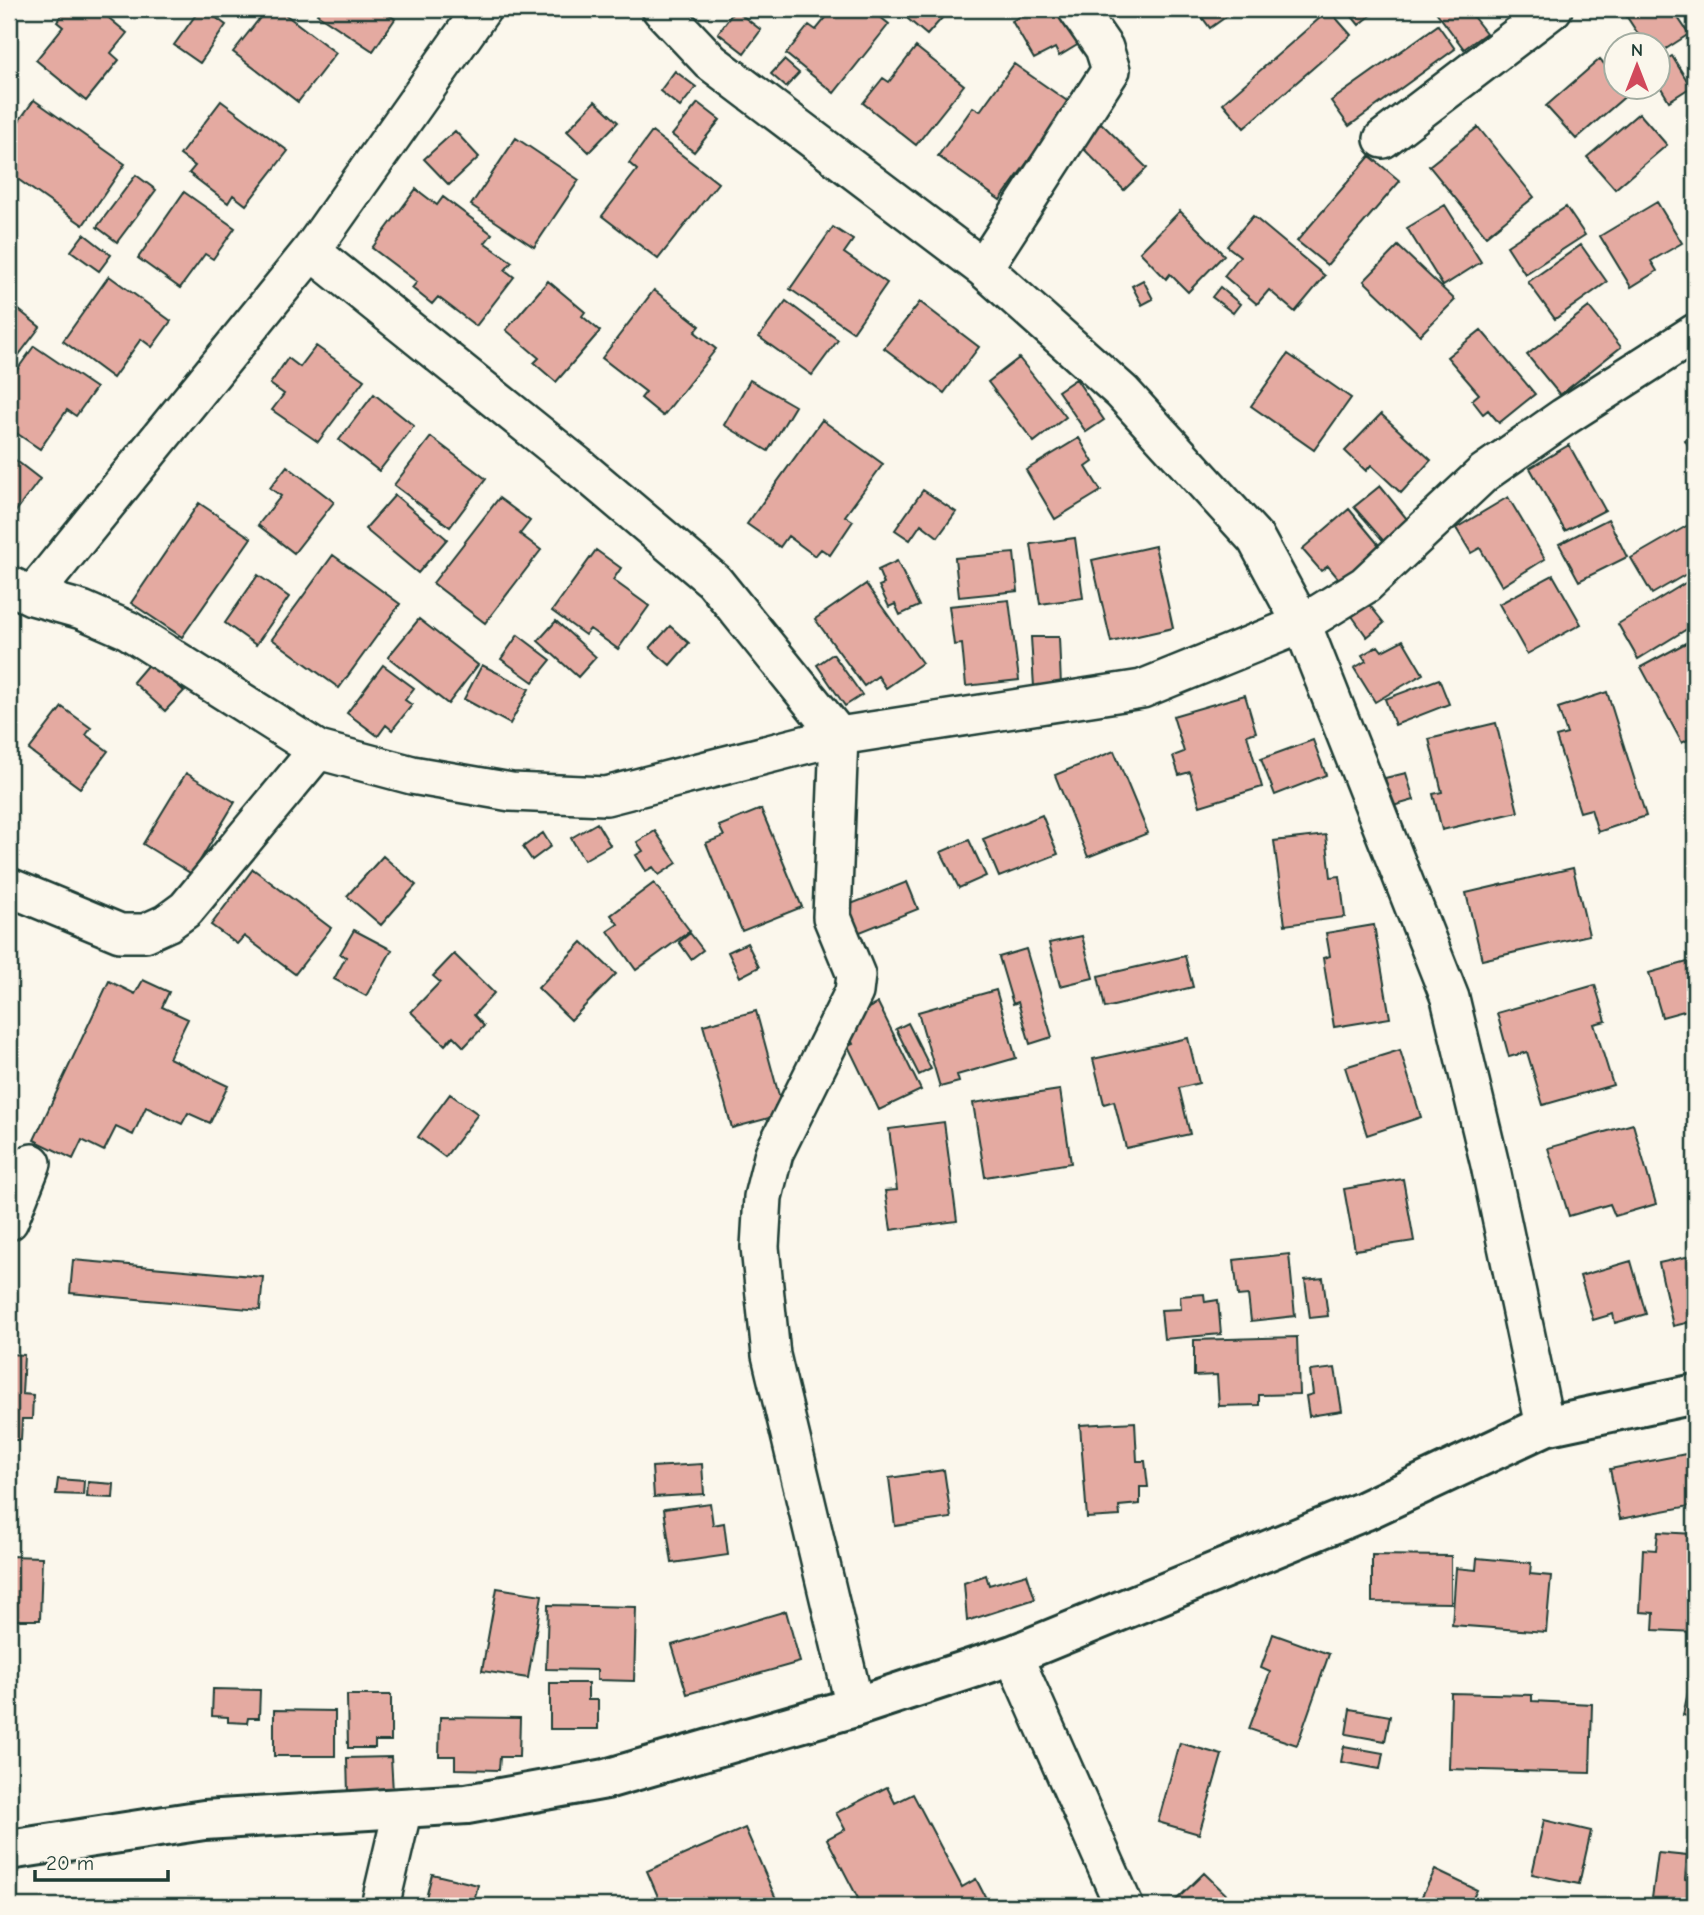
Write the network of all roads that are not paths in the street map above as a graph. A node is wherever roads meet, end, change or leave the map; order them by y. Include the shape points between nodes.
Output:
1 (482, 9) edge
2 (661, 9) edge
3 (1077, 9) edge
4 (1553, 9) edge
5 (1382, 139) dead end
6 (311, 251) junction
7 (983, 268) junction
8 (1695, 333) edge
9 (20, 591) edge
10 (1302, 624) junction
11 (839, 736) junction
12 (318, 750) junction
13 (9, 887) edge
14 (32, 1163) dead end
15 (9, 1222) edge
16 (1695, 1394) edge
17 (1545, 1426) junction
18 (1013, 1655) junction
19 (855, 1707) junction
20 (403, 1808) junction
21 (9, 1850) edge
22 (380, 1906) edge
23 (1124, 1906) edge

1 - 6 street
2 - 7 street via 711,62
3 - 7 street via 1104,48 1111,70
4 - 5 street
6 - 9 street
6 - 11 street via 714,581
7 - 10 street via 1122,392 1256,539
8 - 10 street via 1484,474 1364,585
9 - 12 street via 128,630
10 - 11 street via 1142,689
10 - 17 street via 1450,999
11 - 12 street via 606,796 499,790 412,775
11 - 19 street via 832,917 856,975 854,992 774,1153 763,1197 760,1247 771,1355
12 - 13 street via 186,909 145,933 120,933
14 - 15 street
16 - 17 street
17 - 18 street via 1364,1511
18 - 19 street
18 - 23 street
19 - 20 street via 606,1779 467,1804
20 - 21 street via 204,1820
20 - 22 street

